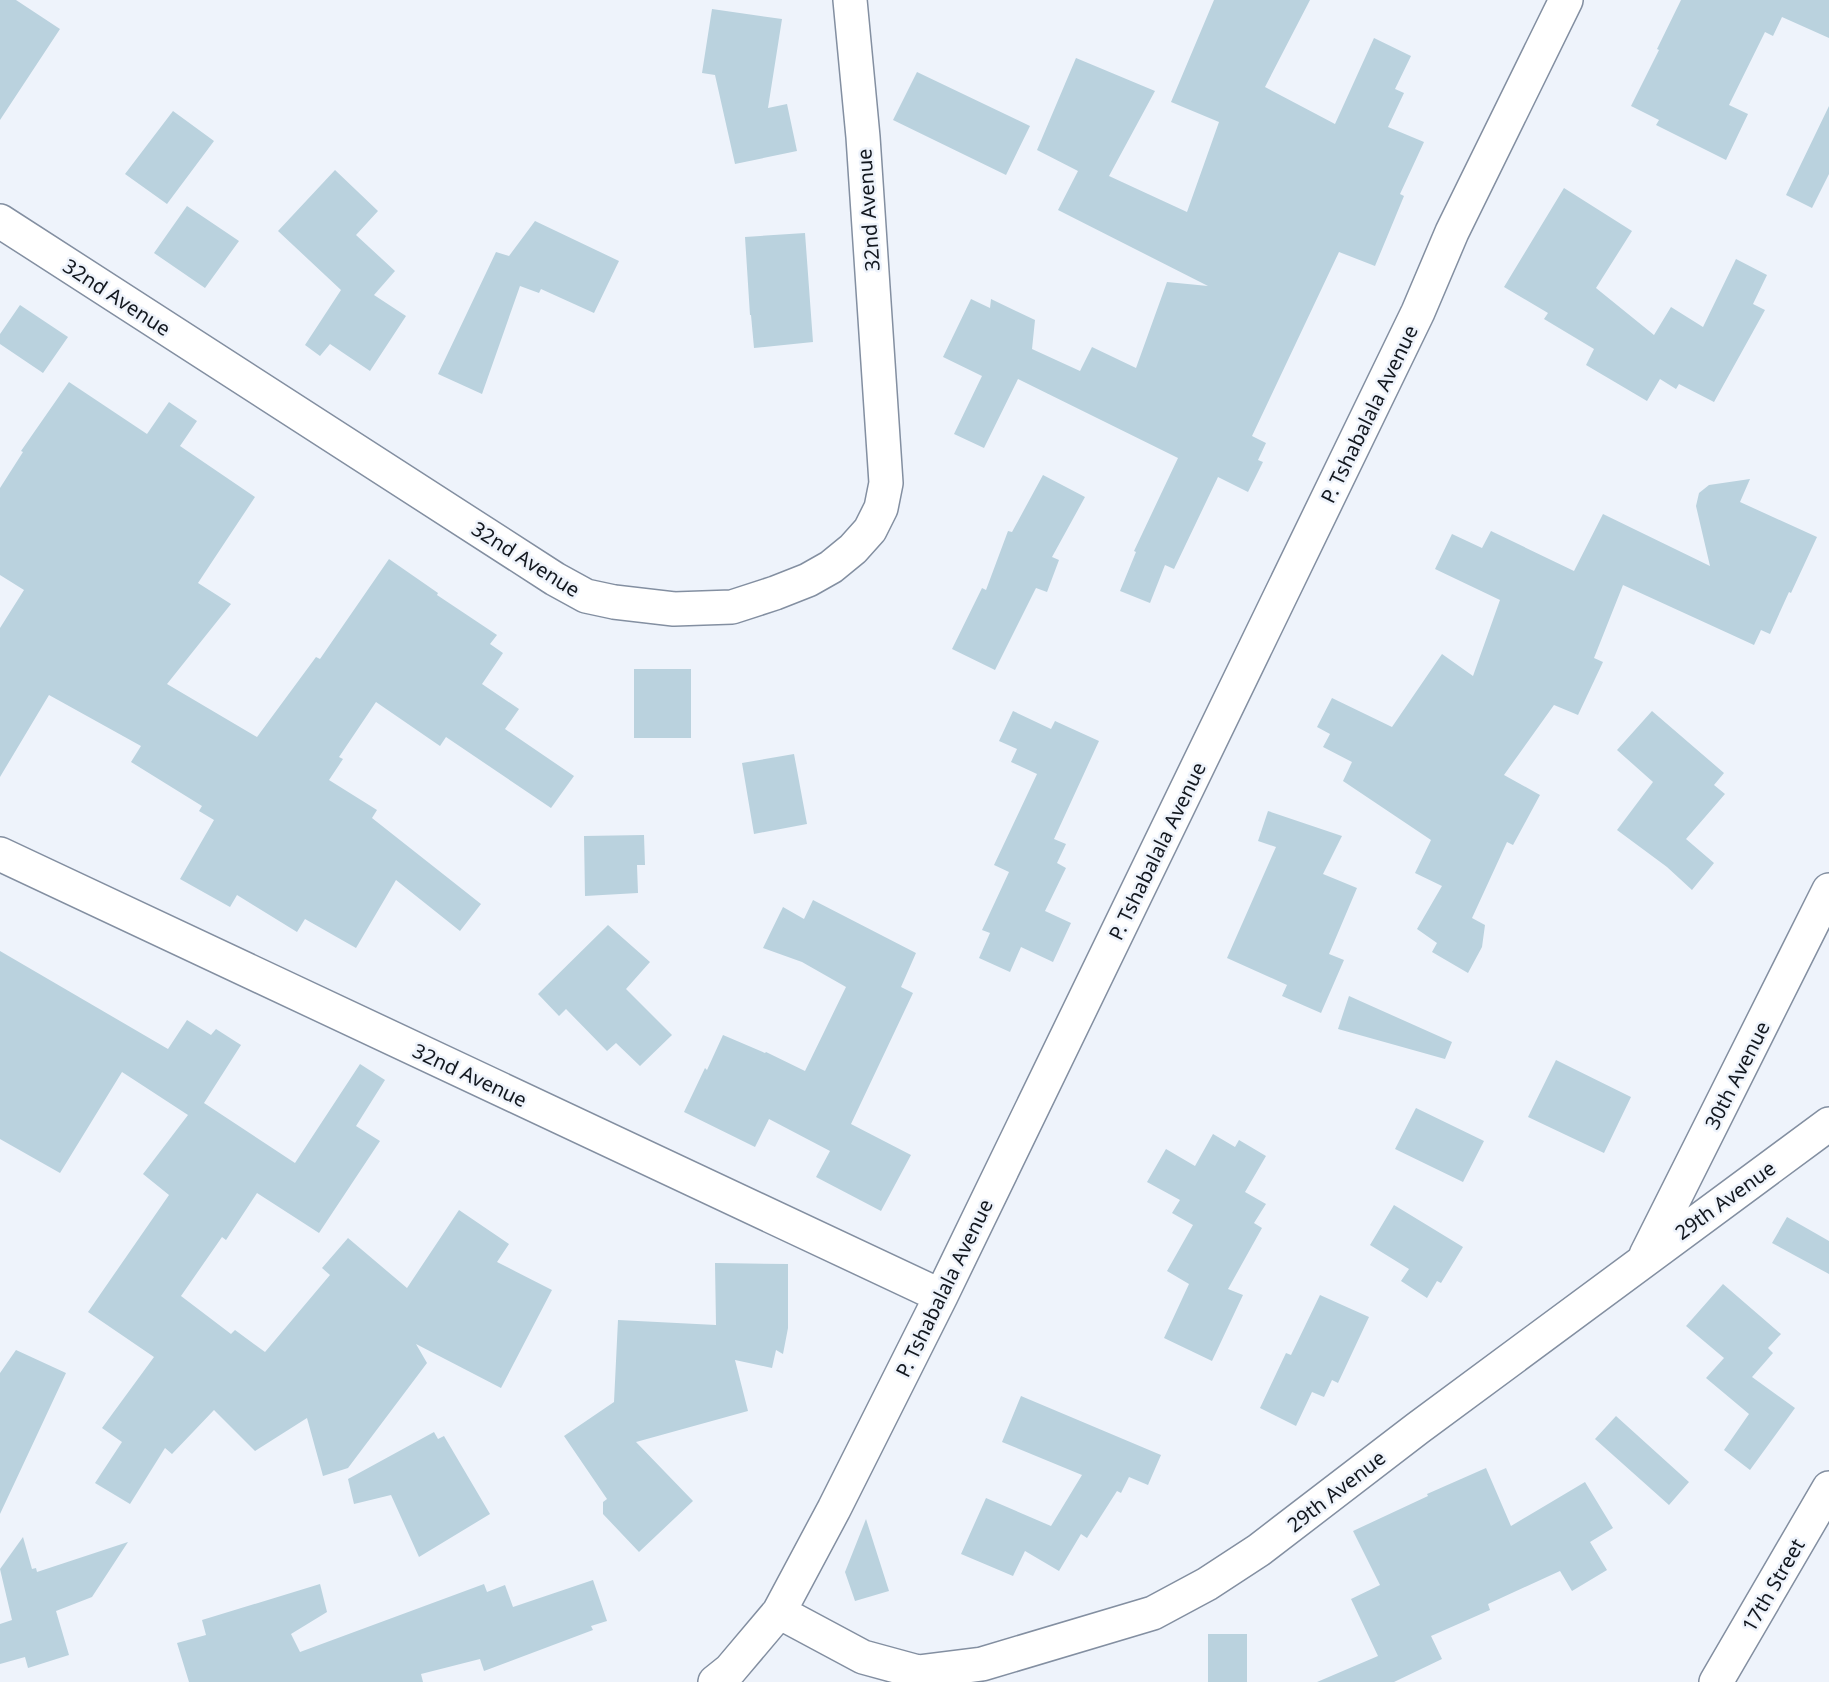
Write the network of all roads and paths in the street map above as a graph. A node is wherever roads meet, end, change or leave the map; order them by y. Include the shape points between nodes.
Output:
1 (850, 0) edge
2 (1566, 0) edge
3 (0, 221) edge
4 (0, 854) edge
5 (1829, 890) edge
6 (1829, 1124) edge
7 (1644, 1259) junction
8 (941, 1296) junction
9 (1829, 1488) edge
10 (779, 1612) junction
11 (715, 1682) edge
12 (1716, 1682) edge

1 - 3 street, 32nd Avenue via 886,483 881,508 870,530 831,567 797,584 732,607 674,609 586,596
2 - 8 street, P. Tshabalala Avenue
4 - 8 street, 32nd Avenue
5 - 7 street, 30th Avenue
6 - 7 street, 29th Avenue
7 - 10 street, 29th Avenue via 1259,1550 1153,1613 981,1664 918,1671 863,1657
8 - 10 street, P. Tshabalala Avenue
9 - 12 street, 17th Street
10 - 11 street, P. Tshabalala Avenue

